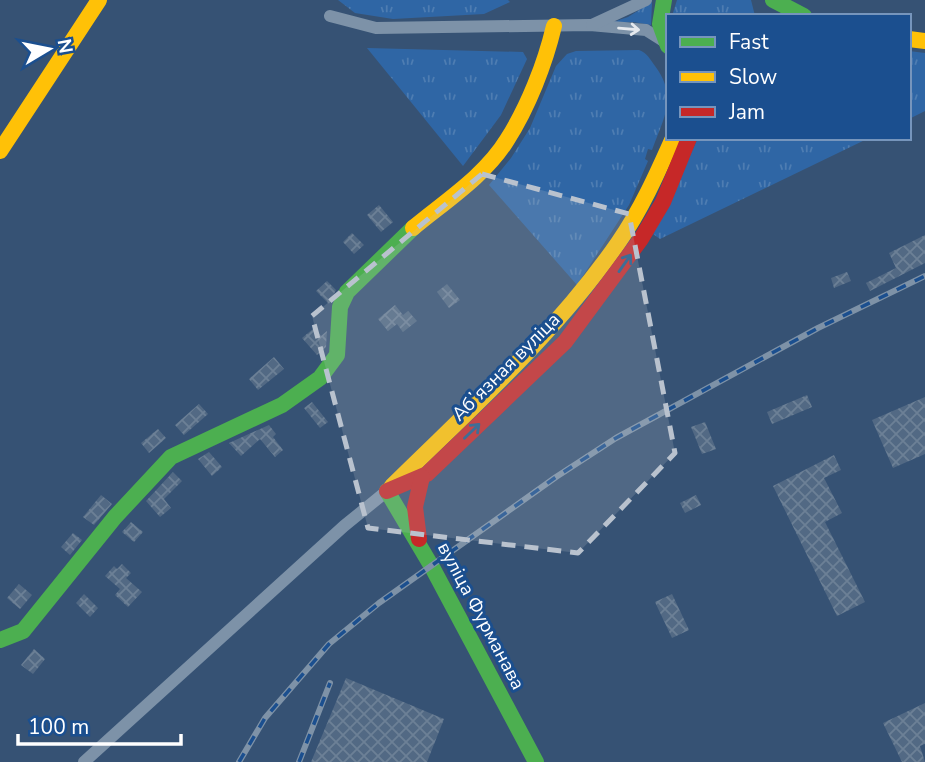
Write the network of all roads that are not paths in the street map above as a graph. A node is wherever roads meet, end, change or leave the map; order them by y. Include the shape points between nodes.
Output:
1 (99, 0) edge
2 (646, 0) edge
3 (663, 0) edge
4 (773, 0) edge
5 (800, 14) edge
6 (330, 16) dead end
7 (590, 25) junction
8 (554, 26) junction
9 (666, 44) edge
10 (672, 140) edge
11 (688, 140) edge
12 (0, 151) edge
13 (422, 477) junction
14 (387, 491) junction
15 (420, 546) junction
16 (0, 640) edge
17 (85, 762) edge
18 (536, 762) edge

1 - 12 main road
2 - 7 street
3 - 9 main road via 660,24
4 - 5 main road
6 - 8 street via 376,28
7 - 8 street
7 -> 9 street via 646,30
8 - 16 main road via 547,54 507,141 472,180 397,242 347,292 340,307 337,355 320,378 282,405 171,457 115,517 23,631
10 - 14 main road, Абʼязная вуліца via 630,228 592,283 562,319
13 -> 11 main road, Абʼязная вуліца via 565,342 604,293 663,202
13 - 14 main road, Абʼязная вуліца
13 - 15 main road via 415,507
14 - 15 main road, вуліца Фурманава
14 - 17 street, Абʼязная вуліца
15 - 18 main road, вуліца Фурманава

